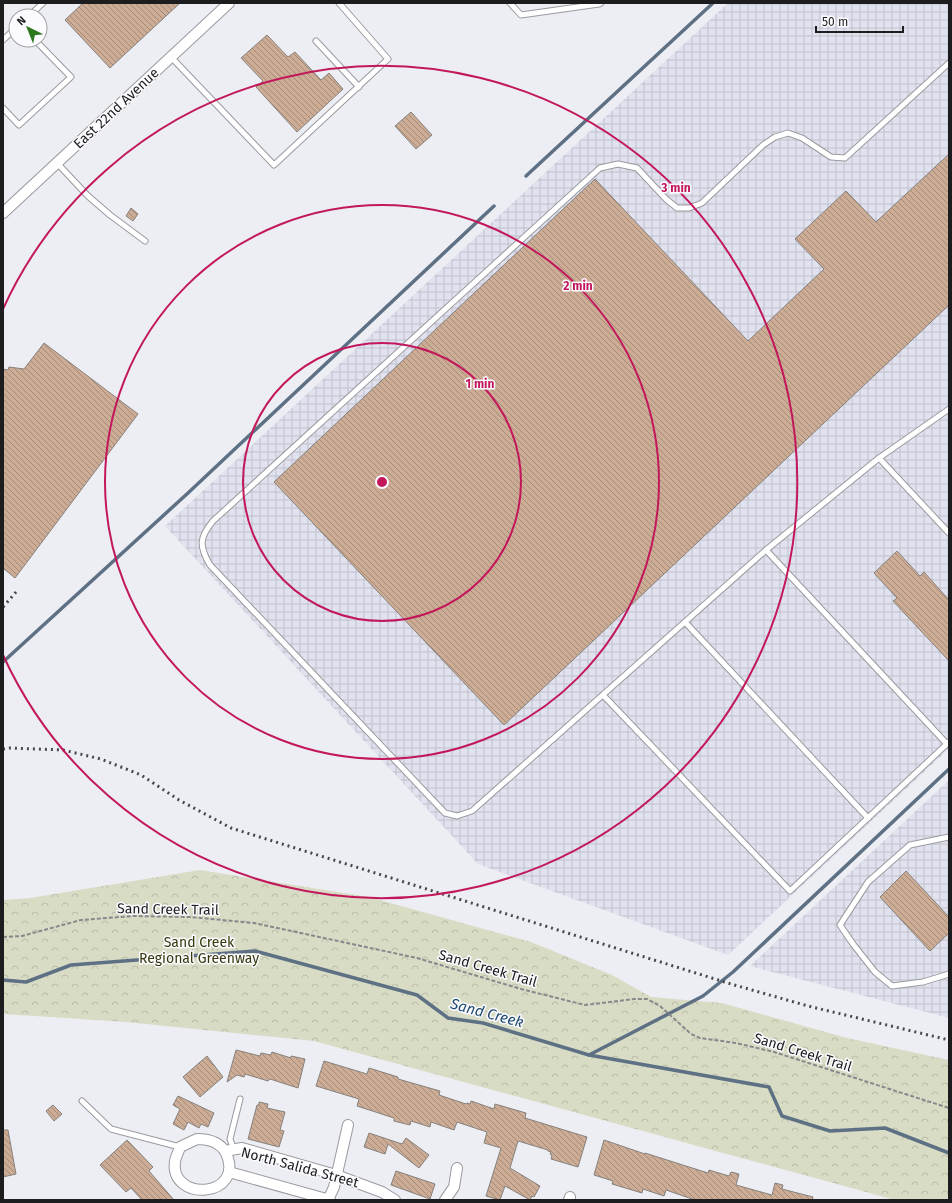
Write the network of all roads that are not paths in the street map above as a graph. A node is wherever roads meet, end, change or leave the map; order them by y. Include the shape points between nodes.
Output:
1 (229, 3) edge
2 (339, 3) edge
3 (510, 3) edge
4 (600, 3) edge
5 (316, 41) dead end
6 (43, 48) edge
7 (171, 57) junction
8 (949, 62) edge
9 (359, 87) junction
10 (3, 108) edge
11 (57, 163) junction
12 (3, 213) edge
13 (145, 241) dead end
14 (949, 409) edge
15 (879, 458) junction
16 (949, 533) edge
17 (766, 550) junction
18 (685, 622) junction
19 (603, 695) junction
20 (948, 743) edge
21 (868, 818) junction
22 (949, 837) edge
23 (949, 974) edge
24 (240, 1099) dead end
25 (82, 1102) dead end
26 (348, 1125) dead end
27 (180, 1146) junction
28 (229, 1150) junction
29 (457, 1168) dead end
30 (228, 1172) junction
31 (336, 1175) junction
32 (329, 1200) edge
33 (395, 1200) edge
34 (445, 1200) edge

1 - 7 street, East 22nd Avenue
2 - 9 lane via 388,59
3 - 4 lane via 521,15
5 - 9 lane
6 - 10 lane via 70,77 19,125
7 - 9 lane via 274,165
7 - 11 street, East 22nd Avenue
8 - 19 lane via 845,158 831,157 802,138 788,133 775,137 763,145 702,203 689,208 678,208 666,199 637,168 618,164 600,168 213,521 204,532 202,543 210,565 445,813 456,816 472,811
11 - 12 street, East 22nd Avenue
11 - 13 lane via 99,206
14 - 15 lane
15 - 16 lane
15 - 17 lane
17 - 18 lane
17 - 20 lane
18 - 19 lane
18 - 21 lane
19 - 21 lane via 790,891
20 - 21 lane
22 - 23 lane via 910,845 868,882 840,925 875,972 892,986 923,982
24 - 28 lane
25 - 27 lane via 110,1129
26 - 31 street
27 - 28 street, North Salida Street via 197,1139 208,1139
27 - 30 street, North Salida Street via 175,1160 175,1171 179,1181 186,1188 196,1193 207,1193 217,1189
28 - 30 street, North Salida Street
28 - 31 street, North Salida Street via 242,1148
29 - 34 street via 454,1187
30 - 32 street, North Salida Street
31 - 32 street
31 - 33 street, North Salida Street via 382,1192

